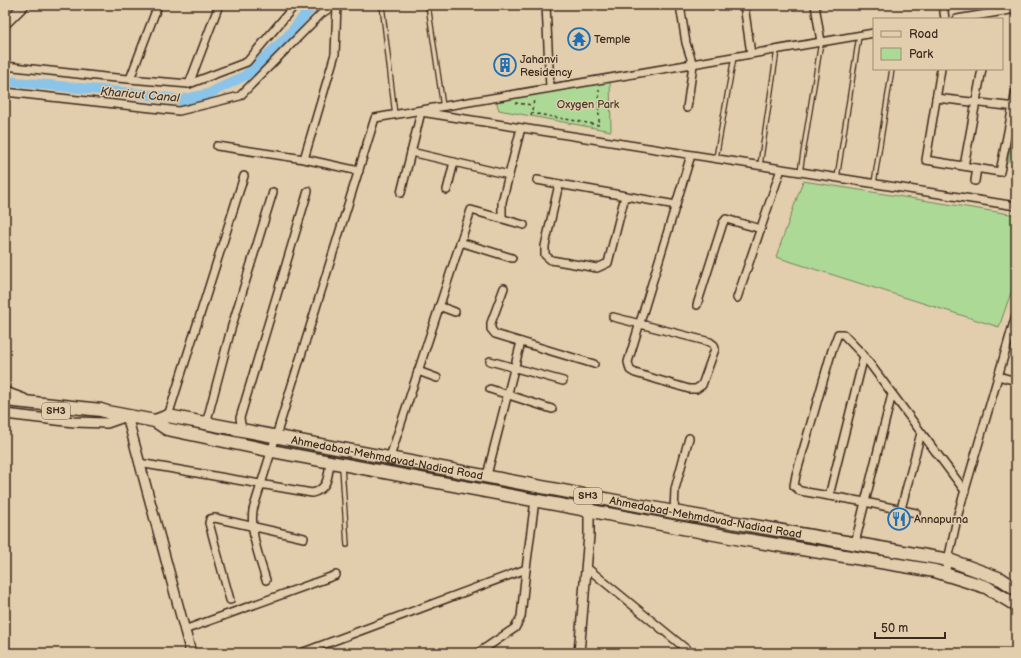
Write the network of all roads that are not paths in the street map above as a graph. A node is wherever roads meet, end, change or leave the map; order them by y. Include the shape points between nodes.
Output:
1 (24, 5) edge
2 (158, 5) edge
3 (219, 5) edge
4 (295, 5) edge
5 (334, 5) edge
6 (337, 5) edge
7 (382, 5) edge
8 (428, 5) edge
9 (546, 5) edge
10 (680, 5) edge
11 (744, 5) edge
12 (815, 5) edge
13 (943, 5) edge
14 (1016, 9) edge
15 (945, 18) edge
16 (963, 18) edge
17 (5, 24) edge
18 (873, 33) edge
19 (859, 36) junction
20 (821, 42) junction
21 (777, 49) junction
22 (751, 54) junction
23 (734, 57) junction
24 (693, 65) junction
25 (5, 66) edge
26 (892, 70) edge
27 (941, 70) edge
28 (982, 70) edge
29 (130, 80) junction
30 (189, 84) junction
31 (550, 88) junction
32 (1016, 91) edge
33 (5, 92) edge
34 (936, 98) junction
35 (975, 103) junction
36 (443, 107) junction
37 (1014, 107) edge
38 (687, 108) dead end
39 (419, 112) junction
40 (395, 115) junction
41 (521, 128) junction
42 (217, 146) dead end
43 (411, 152) junction
44 (691, 155) junction
45 (716, 158) junction
46 (304, 159) junction
47 (454, 162) junction
48 (760, 166) junction
49 (964, 166) junction
50 (977, 168) junction
51 (781, 169) junction
52 (360, 171) junction
53 (800, 172) junction
54 (509, 175) junction
55 (244, 176) dead end
56 (837, 178) junction
57 (537, 180) dead end
58 (975, 181) dead end
59 (559, 184) junction
60 (874, 184) junction
61 (447, 190) dead end
62 (308, 191) dead end
63 (273, 192) dead end
64 (401, 193) dead end
65 (625, 196) junction
66 (676, 205) junction
67 (1016, 206) edge
68 (502, 218) junction
69 (524, 225) dead end
70 (761, 229) junction
71 (460, 242) junction
72 (512, 258) dead end
73 (504, 288) dead end
74 (737, 298) dead end
75 (697, 305) dead end
76 (439, 306) junction
77 (455, 312) dead end
78 (1016, 315) edge
79 (613, 317) dead end
80 (639, 324) junction
81 (520, 342) junction
82 (864, 356) junction
83 (490, 361) dead end
84 (594, 364) dead end
85 (514, 367) junction
86 (418, 371) junction
87 (998, 376) junction
88 (437, 378) dead end
89 (563, 381) dead end
90 (1016, 381) edge
91 (490, 389) dead end
92 (5, 392) edge
93 (507, 394) junction
94 (892, 394) junction
95 (5, 400) edge
96 (36, 403) junction
97 (5, 407) edge
98 (552, 409) dead end
99 (107, 412) junction
100 (5, 414) edge
101 (127, 416) junction
102 (168, 416) junction
103 (155, 421) junction
104 (206, 424) junction
105 (242, 430) junction
106 (921, 433) junction
107 (276, 437) junction
108 (690, 438) dead end
109 (272, 451) junction
110 (390, 457) junction
111 (139, 463) junction
112 (336, 463) junction
113 (487, 476) junction
114 (261, 485) junction
115 (965, 490) junction
116 (589, 496) junction
117 (829, 496) junction
118 (535, 500) junction
119 (865, 502) junction
120 (589, 510) junction
121 (901, 510) junction
122 (674, 512) junction
123 (916, 513) dead end
124 (252, 526) junction
125 (304, 538) dead end
126 (855, 543) junction
127 (347, 545) dead end
128 (949, 560) junction
129 (586, 567) junction
130 (526, 569) junction
131 (946, 574) junction
132 (336, 575) dead end
133 (266, 580) dead end
134 (1016, 589) edge
135 (230, 600) dead end
136 (1016, 605) edge
137 (184, 630) junction
138 (191, 653) edge
139 (301, 653) edge
140 (478, 653) edge
141 (580, 653) edge
142 (691, 653) edge

1 - 17 street
2 - 29 street
3 - 30 street
4 - 30 street via 247,62
5 - 33 street via 321,14 240,96 179,111
6 - 46 street via 335,54
7 - 40 lane
8 - 36 lane
9 - 31 street
10 - 24 street via 686,43
11 - 22 street
12 - 20 street
13 - 15 street
14 - 16 street
18 - 19 street
19 - 20 street
19 - 56 lane
20 - 21 street
20 - 53 lane
21 - 22 street
21 - 48 lane
22 - 23 street
23 - 24 street
23 - 45 lane
24 - 31 street
24 - 38 street
25 - 29 street
26 - 60 lane
27 - 34 street
28 - 35 street
29 - 30 street
31 - 36 street
32 - 37 street
34 - 35 street
34 - 49 street via 926,160
35 - 37 street
35 - 49 street
36 - 39 street
37 - 50 street via 1000,172
39 - 40 street
39 - 41 street
39 - 43 street
40 - 52 street via 375,118
41 - 44 street
41 - 54 street
42 - 46 street
43 - 47 street
43 - 64 street
44 - 45 street
44 - 66 street
45 - 48 street
46 - 52 street
47 - 54 street
47 - 61 street
48 - 51 street
49 - 50 street
50 - 58 street
51 - 53 street
51 - 70 street
52 - 107 street
53 - 56 street
54 - 68 street via 502,202
55 - 102 street
56 - 60 street
57 - 59 street
59 - 65 street
59 - 65 street via 545,246 545,255 551,260 597,268 608,263
60 - 67 street
62 - 105 street via 240,418
63 - 104 street via 231,329
65 - 66 street
66 - 80 street
68 - 69 street
68 - 71 street via 471,210
70 - 74 street
70 - 75 street via 731,220 722,223
71 - 72 street
71 - 76 street
73 - 81 street via 491,330 495,334
76 - 77 street
76 - 86 street
78 - 87 street
79 - 80 street
80 - 80 street via 628,362 630,370 689,389 696,389 702,385 716,349 714,344
81 - 84 street
81 - 85 street
82 - 94 street
82 - 117 street
82 - 117 street via 843,334 838,334 796,475 794,486 800,491
83 - 85 street
85 - 89 street
85 - 93 street
86 - 88 street
86 - 110 street
87 - 90 street
87 - 115 street
91 - 93 street
92 - 96 street, SH3
93 - 98 street
93 - 113 street
94 - 106 street
94 - 119 street
95 - 96 main road
96 - 99 main road
97 - 99 main road, SH3 via 101,415
99 - 101 main road
100 - 101 street via 107,423
101 - 103 main road
101 - 111 street
102 - 103 main road
102 - 104 main road, Ahmedabad-Mehmdavad-Nadiad Road / SH3
103 - 109 main road via 167,429
104 - 105 main road, Ahmedabad-Mehmdavad-Nadiad Road / SH3
105 - 107 main road, Ahmedabad-Mehmdavad-Nadiad Road / SH3
106 - 115 street
106 - 121 street
107 - 109 street
107 - 110 main road, Ahmedabad-Mehmdavad-Nadiad Road / SH3
108 - 122 street via 675,489
109 - 112 main road
109 - 114 street
110 - 113 main road, Ahmedabad-Mehmdavad-Nadiad Road / SH3
111 - 114 street
111 - 137 street
112 - 114 street via 327,484 320,491 312,493
112 - 118 main road
112 - 127 lane
113 - 116 main road, Ahmedabad-Mehmdavad-Nadiad Road / SH3
114 - 124 street via 253,510
115 - 128 street
116 - 120 street
116 - 122 main road, Ahmedabad-Mehmdavad-Nadiad Road / SH3
117 - 119 street
118 - 120 main road
118 - 130 street
119 - 121 street
119 - 126 street
120 - 129 street
120 - 131 main road
121 - 123 street
122 - 126 main road, Ahmedabad-Mehmdavad-Nadiad Road / SH3
124 - 125 street
124 - 133 street
124 - 135 street via 216,518 208,520
126 - 128 main road, Ahmedabad-Mehmdavad-Nadiad Road / SH3
128 - 131 street
128 - 134 main road, Ahmedabad-Mehmdavad-Nadiad Road / SH3 via 1001,579
129 - 141 street
129 - 142 street
130 - 139 street
130 - 140 street via 521,617 515,628
131 - 136 main road via 986,587
132 - 137 street
137 - 138 street

